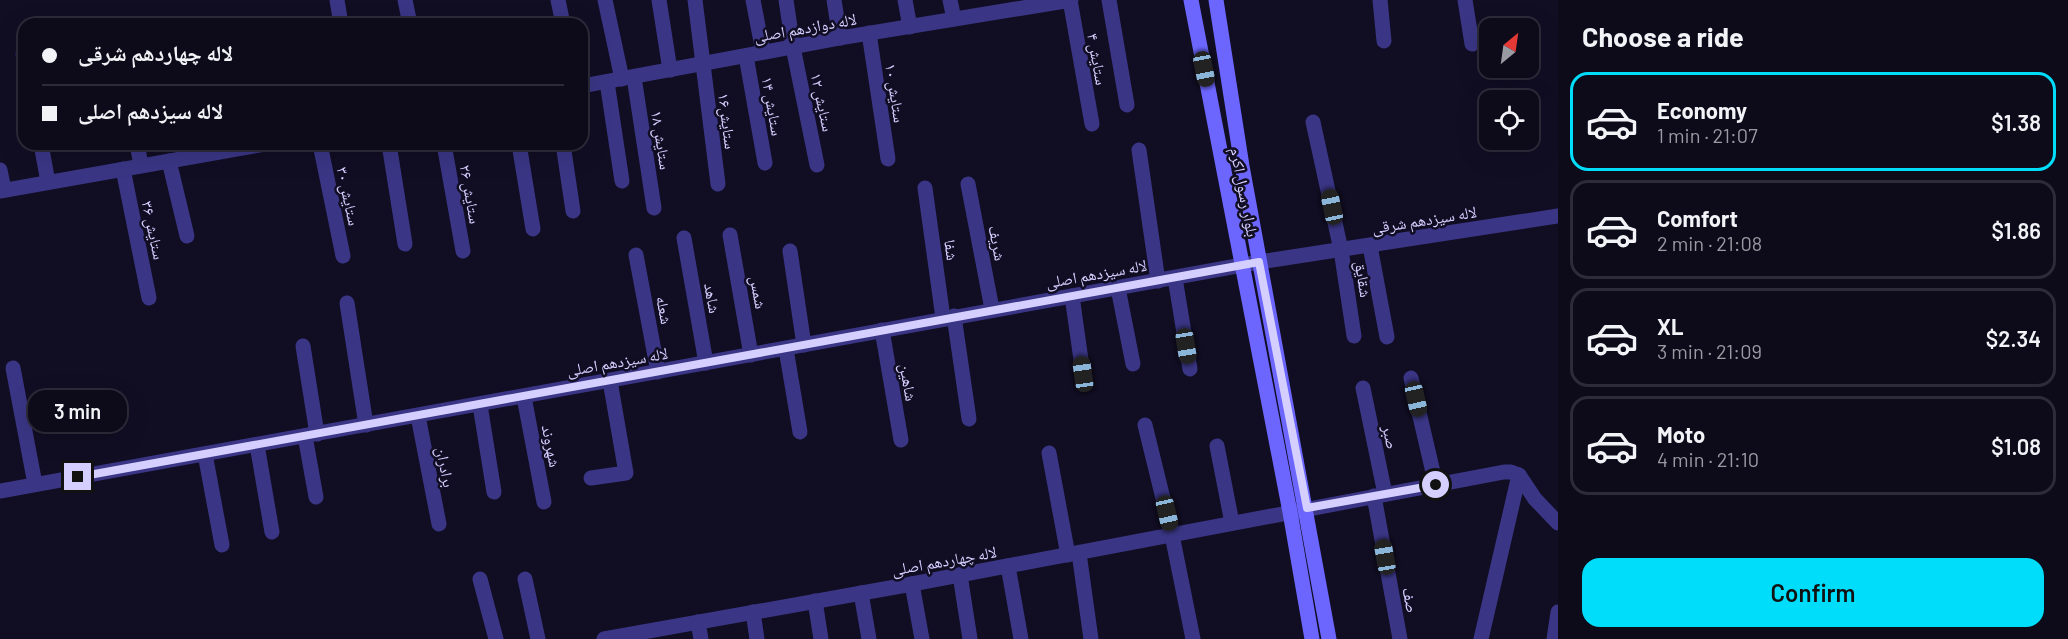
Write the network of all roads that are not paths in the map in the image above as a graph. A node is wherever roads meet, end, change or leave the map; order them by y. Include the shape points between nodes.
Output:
1 (337, 0) edge
2 (405, 0) edge
3 (558, 0) edge
4 (605, 0) edge
5 (659, 0) edge
6 (694, 0) edge
7 (753, 0) edge
8 (786, 0) edge
9 (834, 0) edge
10 (905, 0) edge
11 (950, 0) edge
12 (1070, 0) edge
13 (1110, 0) edge
14 (1191, 0) edge
15 (1216, 0) edge
16 (1380, 0) edge
17 (1465, 0) edge
18 (1006, 5) edge
19 (341, 18) edge
20 (409, 18) edge
21 (562, 18) edge
22 (954, 19) junction
23 (910, 27) junction
24 (869, 33) junction
25 (840, 38) junction
26 (1384, 41) dead end
27 (1472, 44) dead end
28 (793, 47) junction
29 (763, 52) junction
30 (746, 56) junction
31 (703, 64) junction
32 (670, 70) junction
33 (621, 79) junction
34 (588, 85) edge
35 (1127, 105) dead end
36 (1313, 122) dead end
37 (1092, 124) dead end
38 (42, 150) edge
39 (138, 150) edge
40 (192, 150) edge
41 (321, 150) edge
42 (390, 150) edge
43 (445, 150) edge
44 (520, 150) edge
45 (564, 150) edge
46 (1139, 150) dead end
47 (888, 159) dead end
48 (169, 160) junction
49 (765, 164) dead end
50 (141, 165) junction
51 (817, 165) dead end
52 (123, 169) junction
53 (0, 170) edge
54 (622, 181) dead end
55 (48, 182) junction
56 (718, 184) dead end
57 (968, 184) dead end
58 (925, 188) dead end
59 (2, 190) edge
60 (654, 208) dead end
61 (573, 211) dead end
62 (1558, 216) edge
63 (533, 229) dead end
64 (730, 235) dead end
65 (187, 236) dead end
66 (684, 238) dead end
67 (405, 244) dead end
68 (1370, 246) junction
69 (1341, 250) junction
70 (463, 251) dead end
71 (790, 251) dead end
72 (636, 255) dead end
73 (343, 256) dead end
74 (1259, 262) junction
75 (1241, 265) junction
76 (1175, 278) junction
77 (1158, 281) junction
78 (1118, 288) junction
79 (1072, 296) junction
80 (149, 298) dead end
81 (347, 303) dead end
82 (992, 309) junction
83 (949, 317) junction
84 (882, 330) junction
85 (1354, 336) dead end
86 (1387, 337) dead end
87 (804, 345) junction
88 (303, 346) dead end
89 (786, 348) junction
90 (751, 355) junction
91 (706, 363) junction
92 (1133, 364) dead end
93 (13, 368) dead end
94 (1190, 369) dead end
95 (658, 372) junction
96 (1083, 374) dead end
97 (1411, 378) dead end
98 (610, 381) junction
99 (1363, 388) dead end
100 (524, 396) junction
101 (480, 405) junction
102 (418, 416) junction
103 (969, 419) dead end
104 (366, 425) junction
105 (1145, 425) dead end
106 (800, 432) dead end
107 (311, 435) junction
108 (901, 440) dead end
109 (258, 445) junction
110 (1217, 446) dead end
111 (1050, 453) dead end
112 (205, 454) junction
113 (1519, 475) junction
114 (591, 478) dead end
115 (35, 484) junction
116 (1436, 485) junction
117 (0, 490) edge
118 (494, 492) dead end
119 (1380, 495) junction
120 (316, 497) dead end
121 (544, 502) dead end
122 (1307, 508) junction
123 (1290, 512) junction
124 (1232, 523) junction
125 (1558, 523) edge
126 (439, 524) dead end
127 (272, 532) dead end
128 (1172, 535) junction
129 (222, 545) dead end
130 (1074, 554) junction
131 (1008, 566) junction
132 (960, 575) junction
133 (480, 579) dead end
134 (525, 579) dead end
135 (912, 584) junction
136 (861, 593) junction
137 (814, 601) junction
138 (753, 612) junction
139 (1558, 612) edge
140 (698, 622) junction
141 (676, 633) edge
142 (629, 637) edge
143 (496, 639) edge
144 (537, 639) edge
145 (604, 639) edge
146 (701, 639) edge
147 (757, 639) edge
148 (821, 639) edge
149 (869, 639) edge
150 (922, 639) edge
151 (970, 639) edge
152 (1021, 639) edge
153 (1092, 639) edge
154 (1193, 639) edge
155 (1312, 639) edge
156 (1329, 639) edge
157 (1400, 639) edge
158 (1481, 639) edge
159 (1554, 639) edge

1 - 19 street
2 - 20 street
3 - 21 street
4 - 33 street
5 - 32 street
6 - 31 street, ستایش۱۶
7 - 29 street
8 - 28 street, ستایش ۱۲
9 - 25 street
10 - 23 street
11 - 22 street
12 - 18 street, لاله دوازدهم اصلی
12 - 37 street, ستایش ۴
13 - 35 street
14 - 75 main road, بلوار رسول اکرم
15 - 74 main road, بلوار رسول اکرم
16 - 26 street
17 - 27 street
18 - 22 street, لاله دوازدهم اصلی
22 - 23 street, لاله دوازدهم اصلی
23 - 24 street, لاله دوازدهم اصلی
24 - 25 street, لاله دوازدهم اصلی
24 - 47 street, ستایش ۱۰
25 - 28 street, لاله دوازدهم اصلی
28 - 29 street, لاله دوازدهم اصلی
28 - 51 street, ستایش ۱۲
29 - 30 street, لاله دوازدهم اصلی
30 - 31 street, لاله دوازدهم اصلی
30 - 49 street, ستایش ۱۴
31 - 32 street, لاله دوازدهم اصلی
31 - 56 street, ستایش۱۶
32 - 33 street, لاله دوازدهم اصلی
33 - 34 street, لاله دوازدهم اصلی
33 - 54 street
33 - 60 street, ستایش ۱۸
36 - 69 street, شقایق
38 - 55 street
39 - 50 street
40 - 48 street
41 - 73 street, ستایش ۳۰
42 - 67 street
43 - 70 street, ستایش ۲۶
44 - 63 street
45 - 61 street
46 - 77 street
48 - 50 street
48 - 65 street
50 - 52 street
52 - 55 street
52 - 80 street, ستایش ۳۶
53 - 59 street
55 - 59 street
57 - 82 street, شریف
58 - 83 street, شفا
62 - 68 street, لاله سیزدهم شرقی
64 - 90 street, شمس
66 - 91 street, شاهد
68 - 69 street, لاله سیزدهم شرقی
68 - 86 street
69 - 74 street, لاله سیزدهم شرقی
69 - 85 street, شقایق
71 - 87 street
72 - 95 street, شعله
74 - 75 street, لاله سیزدهم شرقی
74 - 122 main road, بلوار رسول اکرم
75 - 76 street, لاله سیزدهم اصلی
75 - 123 main road, بلوار رسول اکرم
76 - 77 street, لاله سیزدهم اصلی
76 - 94 street
77 - 78 street, لاله سیزدهم اصلی
78 - 79 street, لاله سیزدهم اصلی
78 - 92 street
79 - 82 street, لاله سیزدهم اصلی
79 - 96 street
81 - 104 street
82 - 83 street, لاله سیزدهم اصلی
83 - 84 street, لاله سیزدهم اصلی
83 - 103 street, شفا
84 - 87 street, لاله سیزدهم اصلی
84 - 108 street, شاهین
87 - 89 street, لاله سیزدهم اصلی
88 - 107 street
89 - 90 street, لاله سیزدهم اصلی
89 - 106 street
90 - 91 street, لاله سیزدهم اصلی
91 - 95 street, لاله سیزدهم اصلی
93 - 115 street
95 - 98 street, لاله سیزدهم اصلی
97 - 116 street
98 - 100 street, لاله سیزدهم اصلی
98 - 114 street via 626,473
99 - 119 street, صبر
100 - 101 street, لاله سیزدهم اصلی
100 - 121 street, شهروند
101 - 102 street, لاله سیزدهم اصلی
101 - 118 street
102 - 104 street, لاله سیزدهم اصلی
102 - 126 street, برادران
104 - 107 street, لاله سیزدهم اصلی
105 - 128 street
107 - 109 street, لاله سیزدهم اصلی
107 - 120 street
109 - 112 street, لاله سیزدهم اصلی
109 - 127 street
110 - 124 street
111 - 130 street
112 - 115 street, لاله سیزدهم اصلی
112 - 129 street
113 - 116 street, لاله چهاردهم اصلی via 1494,474
113 - 125 street
113 - 158 street
115 - 117 street, لاله سیزدهم اصلی
116 - 119 street, لاله چهاردهم اصلی
119 - 122 street, لاله چهاردهم اصلی
119 - 157 street, صف
122 - 123 street, لاله چهاردهم اصلی
122 - 156 main road, بلوار رسول اکرم
123 - 124 street, لاله چهاردهم اصلی
123 - 155 main road, بلوار رسول اکرم
124 - 128 street, لاله چهاردهم اصلی
128 - 130 street, لاله چهاردهم اصلی
128 - 154 street
130 - 131 street, لاله چهاردهم اصلی
130 - 153 street
131 - 132 street, لاله چهاردهم اصلی
131 - 152 street
132 - 135 street, لاله چهاردهم اصلی
132 - 151 street
133 - 143 street
134 - 144 street
135 - 136 street, لاله چهاردهم اصلی
135 - 150 street
136 - 137 street, لاله چهاردهم اصلی
136 - 149 street
137 - 138 street, لاله چهاردهم اصلی
137 - 148 street
138 - 140 street, لاله چهاردهم اصلی
138 - 147 street
139 - 159 street
140 - 141 street, لاله چهاردهم اصلی
140 - 146 street
141 - 142 street, لاله چهاردهم اصلی
142 - 145 street, لاله چهاردهم اصلی

